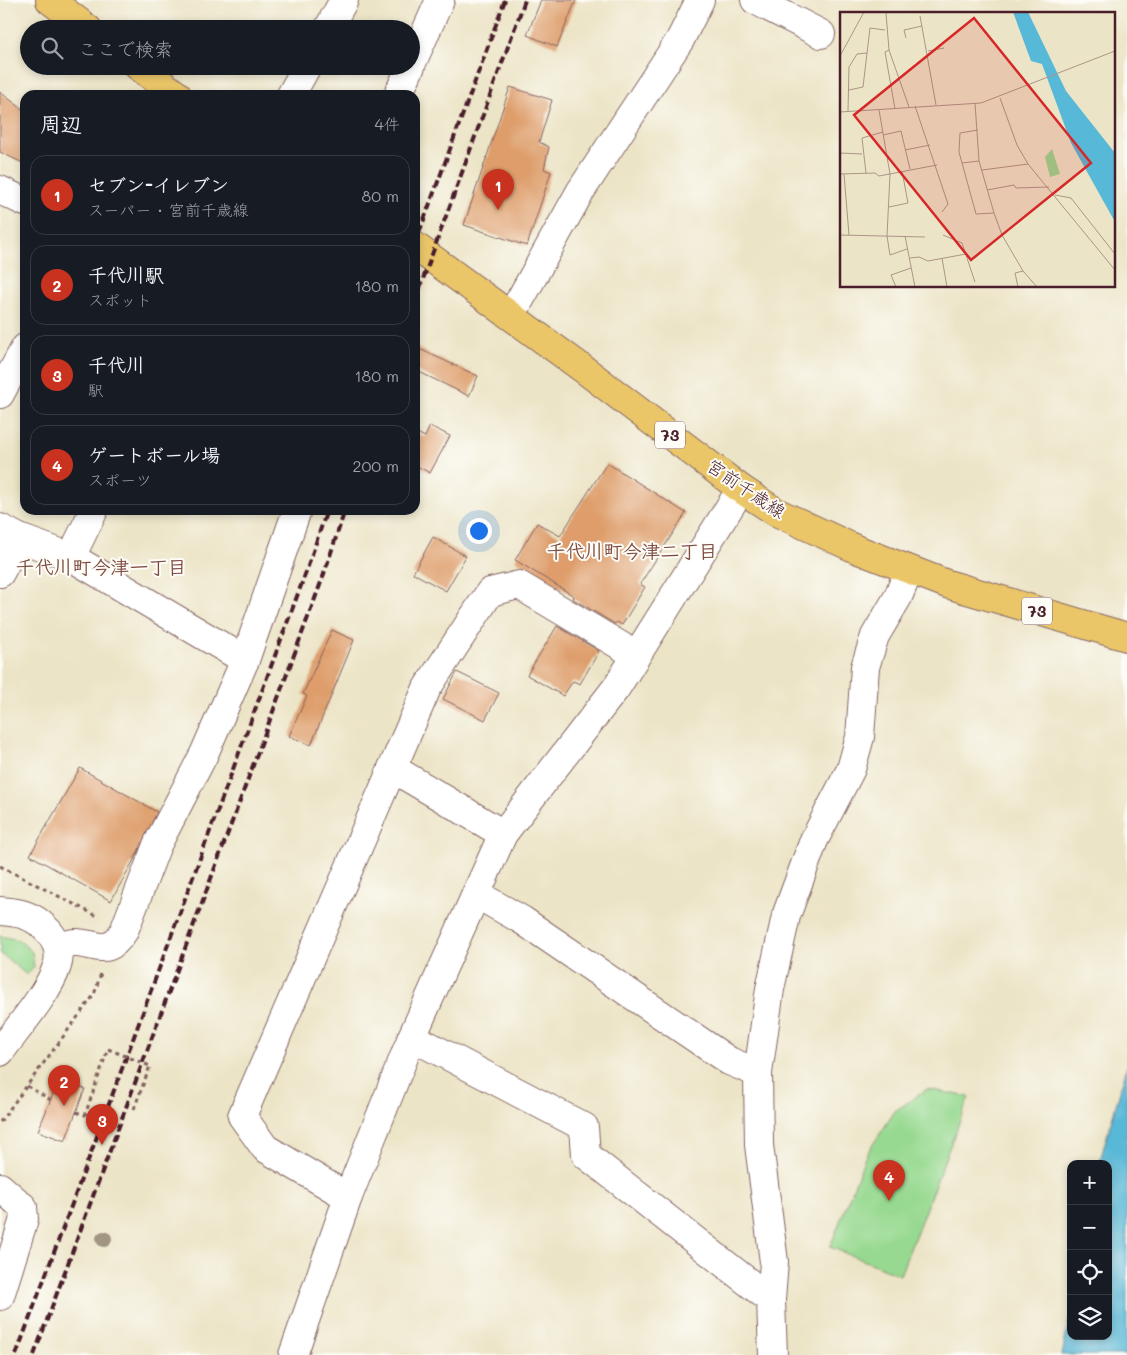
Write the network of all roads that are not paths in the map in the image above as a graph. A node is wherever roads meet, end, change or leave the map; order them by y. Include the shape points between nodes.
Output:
1 (50, 0) edge
2 (344, 0) edge
3 (440, 0) edge
4 (700, 0) edge
5 (755, 0) edge
6 (76, 20) edge
7 (333, 20) edge
8 (821, 34) dead end
9 (420, 46) edge
10 (148, 75) edge
11 (302, 75) edge
12 (407, 75) edge
13 (164, 90) edge
14 (294, 90) edge
15 (400, 90) edge
16 (0, 190) edge
17 (20, 200) edge
18 (420, 250) edge
19 (511, 316) junction
20 (20, 357) edge
21 (0, 394) edge
22 (741, 489) junction
23 (92, 515) edge
24 (290, 515) edge
25 (10, 533) edge
26 (71, 557) junction
27 (909, 570) junction
28 (0, 573) edge
29 (1127, 637) edge
30 (636, 655) junction
31 (245, 660) junction
32 (392, 768) junction
33 (502, 834) junction
34 (476, 894) junction
35 (0, 911) edge
36 (58, 948) junction
37 (412, 1037) junction
38 (0, 1052) edge
39 (758, 1073) junction
40 (0, 1187) edge
41 (348, 1196) junction
42 (0, 1296) edge
43 (771, 1300) junction
44 (293, 1355) edge
45 (773, 1355) edge

1 - 6 main road
2 - 7 street
3 - 9 street
4 - 19 street via 680,40 580,192
5 - 8 street
10 - 13 main road
11 - 14 street
12 - 15 street
16 - 17 street
18 - 19 main road, 宮前千歳線 / 73
19 - 22 main road, 宮前千歳線 / 73
20 - 21 street
22 - 27 main road, 宮前千歳線 / 73 via 776,512
22 - 30 street
23 - 26 street
24 - 31 street
25 - 26 street
25 - 28 street
26 - 31 street
27 - 29 main road, 宮前千歳線 / 73
27 - 39 street via 898,597 875,636 865,667 860,737 851,769 814,840 786,916 770,989
30 - 32 street via 519,585 490,592 427,688
30 - 33 street via 616,688
31 - 36 street via 204,754 157,845 124,932 116,944 106,948 75,942
32 - 33 street
32 - 41 street via 242,1116 266,1148
33 - 34 street
34 - 37 street
34 - 39 street via 522,920 729,1061
35 - 36 street via 22,913 38,920 52,935
36 - 38 street via 58,964 50,981
37 - 41 street
37 - 43 street via 584,1127 586,1155
39 - 43 street via 759,1145 774,1262
40 - 42 street via 23,1207 24,1219
41 - 44 street
43 - 45 street

